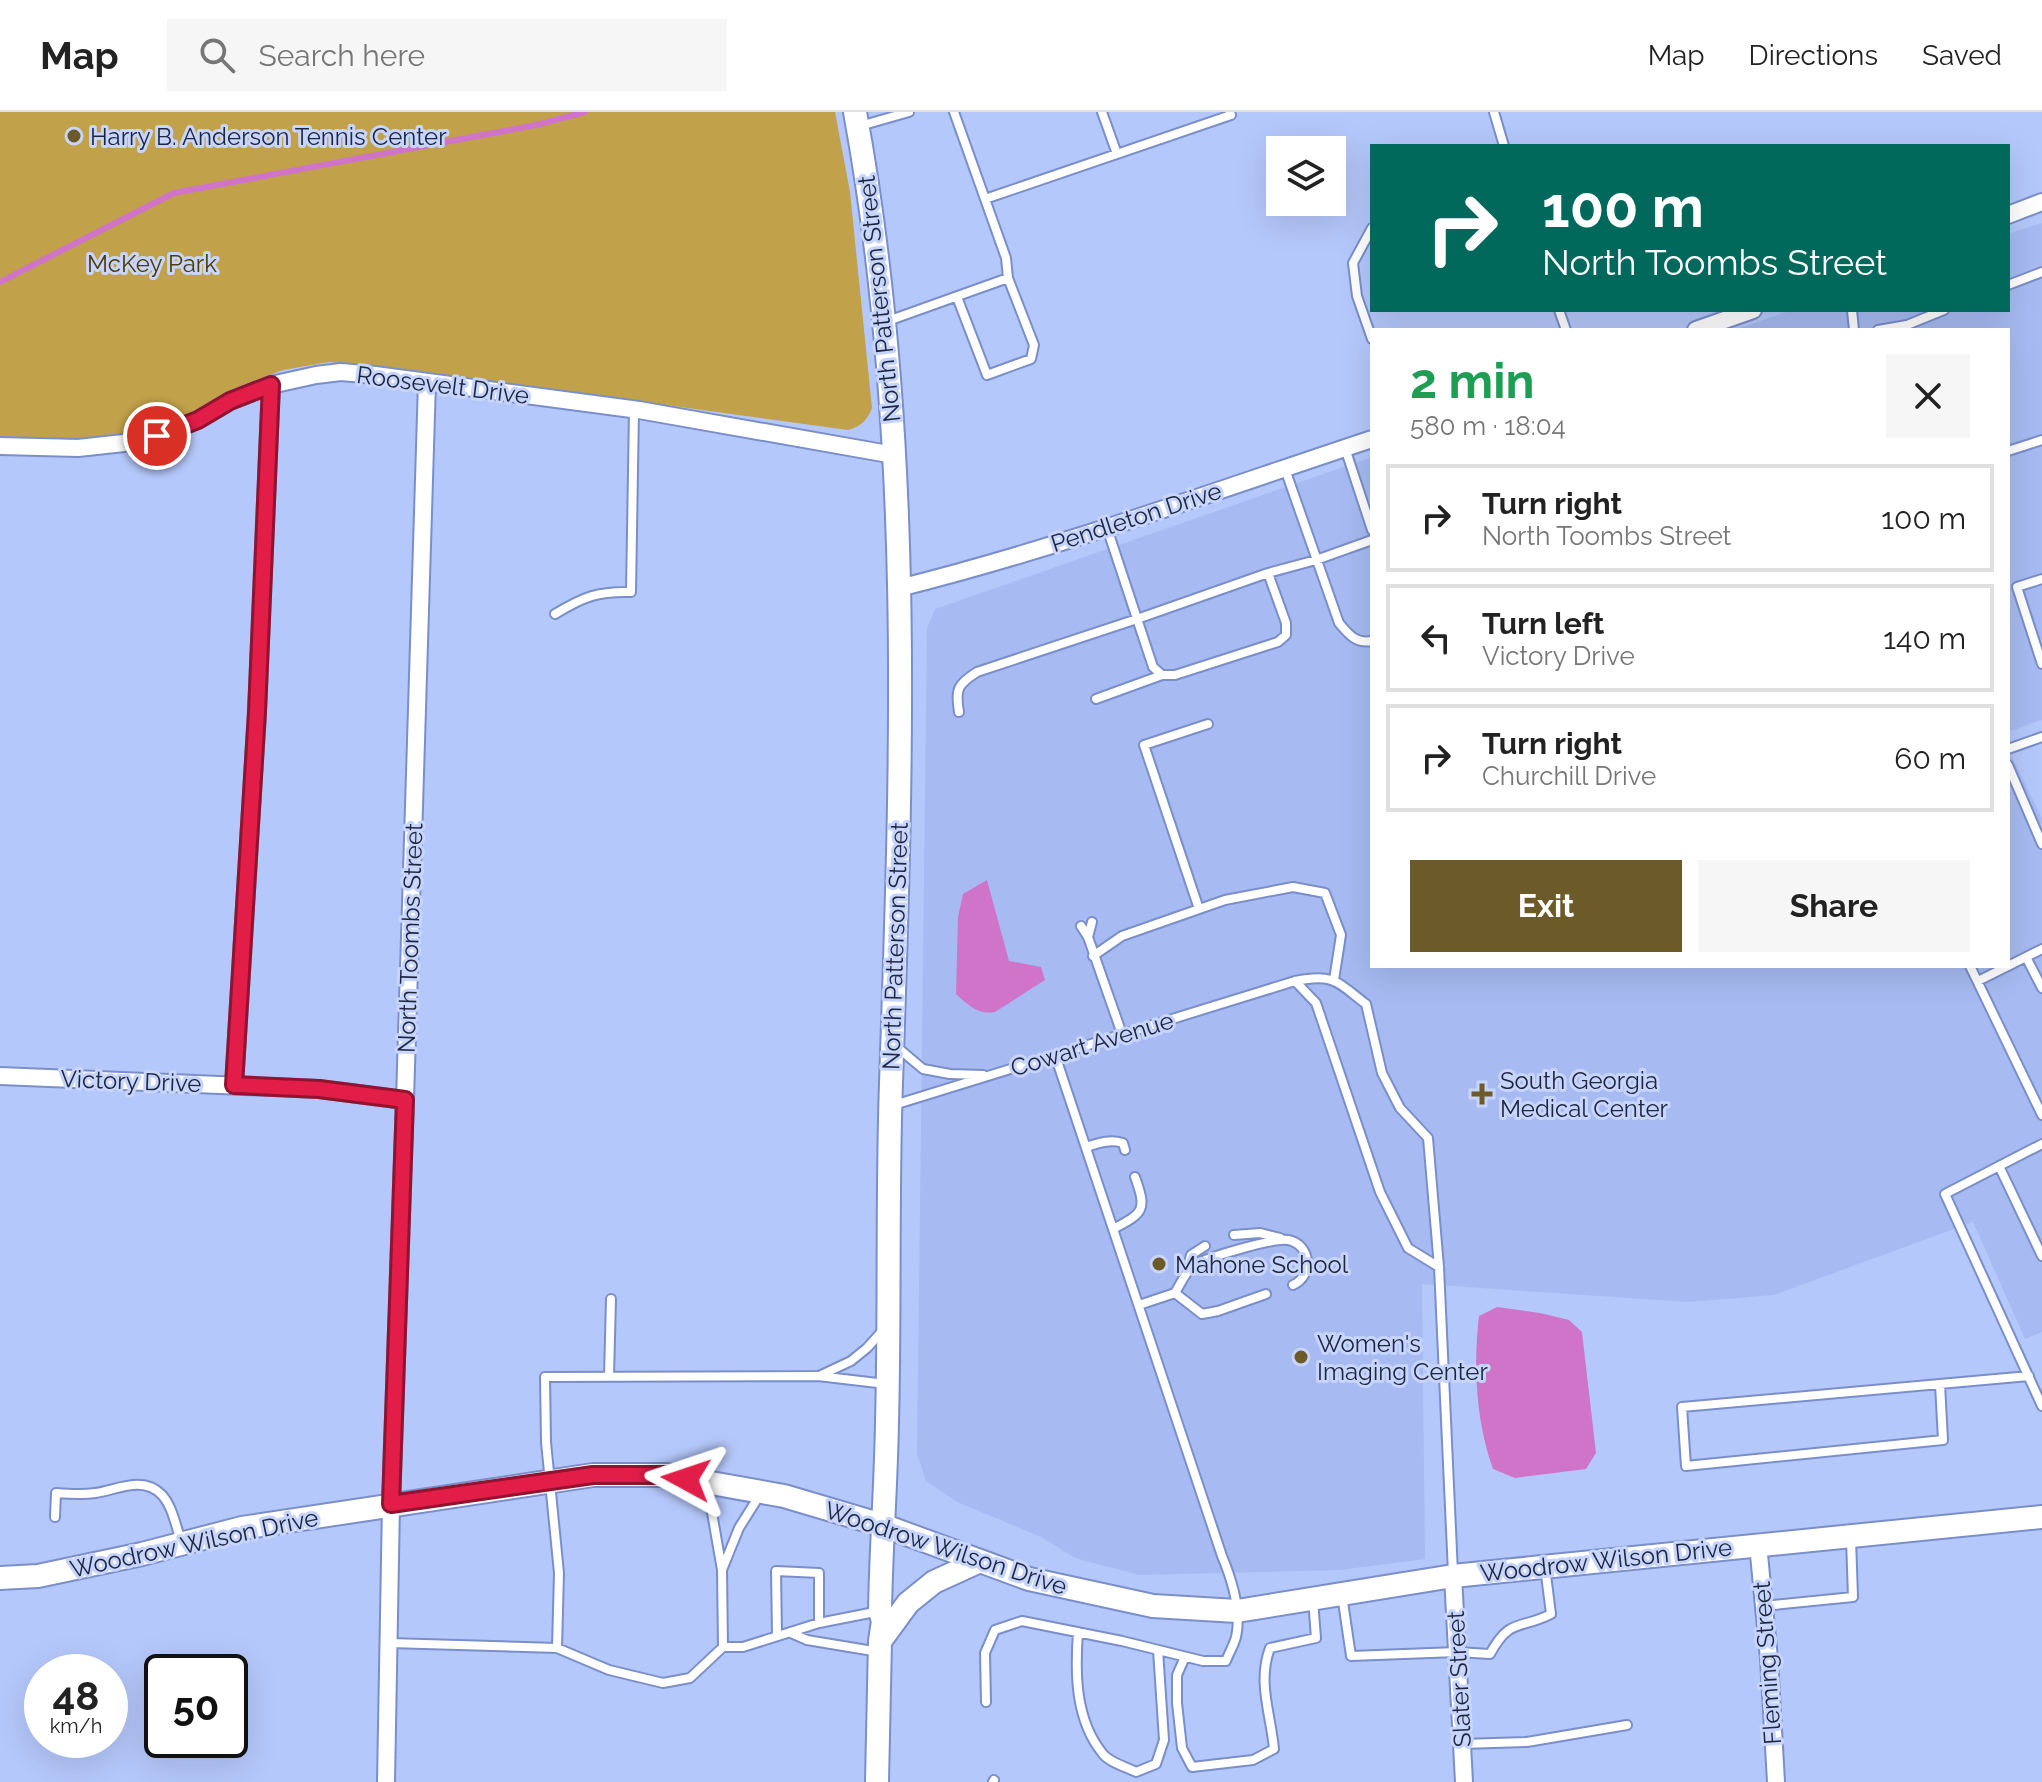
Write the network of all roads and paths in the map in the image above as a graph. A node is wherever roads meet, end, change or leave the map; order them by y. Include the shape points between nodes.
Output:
1 (909, 112) edge
2 (954, 112) edge
3 (1102, 112) edge
4 (1230, 112) edge
5 (1494, 112) edge
6 (856, 120) edge
7 (1503, 144) edge
8 (1117, 154) junction
9 (985, 199) junction
10 (2042, 202) edge
11 (2010, 214) edge
12 (1370, 232) edge
13 (2042, 272) edge
14 (1008, 278) junction
15 (2010, 284) edge
16 (957, 297) junction
17 (1747, 312) edge
18 (1939, 312) edge
19 (884, 323) junction
20 (1702, 328) edge
21 (1890, 328) edge
22 (1370, 333) edge
23 (427, 382) junction
24 (271, 385) junction
25 (634, 410) junction
26 (1370, 440) edge
27 (2042, 440) edge
28 (0, 446) edge
29 (1345, 448) junction
30 (2010, 450) edge
31 (894, 455) junction
32 (1285, 468) junction
33 (1370, 524) edge
34 (1106, 527) junction
35 (1370, 541) edge
36 (1316, 560) junction
37 (1268, 573) junction
38 (2042, 579) edge
39 (899, 588) junction
40 (555, 614) dead end
41 (1137, 619) junction
42 (1370, 641) edge
43 (2042, 664) edge
44 (1162, 675) junction
45 (1096, 699) dead end
46 (959, 712) dead end
47 (1208, 724) dead end
48 (2042, 737) edge
49 (2010, 748) edge
50 (2010, 770) edge
51 (2042, 844) edge
52 (1199, 909) junction
53 (1092, 922) dead end
54 (1081, 926) dead end
55 (1088, 937) junction
56 (2042, 949) edge
57 (1093, 956) junction
58 (2026, 957) junction
59 (2010, 965) edge
60 (1971, 968) edge
61 (2004, 968) edge
62 (1334, 980) junction
63 (1295, 981) junction
64 (1978, 981) junction
65 (2042, 988) edge
66 (1122, 1034) junction
67 (892, 1043) junction
68 (1055, 1055) junction
69 (992, 1075) junction
70 (0, 1076) edge
71 (234, 1085) junction
72 (405, 1100) junction
73 (890, 1107) junction
74 (2042, 1115) edge
75 (2042, 1144) edge
76 (1086, 1147) junction
77 (1125, 1150) dead end
78 (1999, 1166) junction
79 (1135, 1177) dead end
80 (1113, 1229) junction
81 (1234, 1235) dead end
82 (1289, 1240) junction
83 (1205, 1246) dead end
84 (2042, 1256) edge
85 (1439, 1267) junction
86 (1186, 1276) junction
87 (1293, 1285) dead end
88 (1175, 1293) junction
89 (1266, 1294) dead end
90 (611, 1299) dead end
91 (1139, 1305) junction
92 (888, 1325) junction
93 (609, 1376) junction
94 (818, 1376) junction
95 (2029, 1376) junction
96 (887, 1384) junction
97 (1940, 1384) junction
98 (2042, 1406) edge
99 (549, 1481) junction
100 (707, 1483) junction
101 (761, 1492) junction
102 (391, 1504) junction
103 (55, 1517) dead end
104 (2042, 1517) edge
105 (882, 1525) junction
106 (1850, 1535) junction
107 (182, 1543) junction
108 (1758, 1544) junction
109 (980, 1561) junction
110 (1545, 1567) junction
111 (722, 1570) junction
112 (1453, 1576) junction
113 (0, 1578) edge
114 (1342, 1594) junction
115 (1313, 1599) junction
116 (1764, 1606) junction
117 (880, 1611) junction
118 (1237, 1611) junction
119 (819, 1623) junction
120 (1078, 1632) junction
121 (790, 1633) junction
122 (777, 1635) junction
123 (389, 1643) junction
124 (880, 1646) junction
125 (723, 1647) junction
126 (557, 1648) junction
127 (1158, 1650) junction
128 (1457, 1652) junction
129 (1185, 1657) junction
130 (986, 1702) dead end
131 (1627, 1725) dead end
132 (1462, 1744) junction
133 (386, 1782) edge
134 (877, 1782) edge
135 (1464, 1782) edge
136 (1776, 1782) edge

1 - 6 lane
2 - 9 lane
3 - 8 lane
4 - 8 lane
5 - 7 lane
6 - 19 main road, North Patterson Street
8 - 9 lane
9 - 14 lane
10 - 11 street
12 - 22 lane via 1353,263
13 - 15 lane
14 - 16 lane
14 - 16 lane via 1034,345 1031,359 987,375
16 - 19 lane
17 - 20 street
18 - 21 lane
19 - 31 main road, North Patterson Street
23 - 24 street, Roosevelt Drive via 341,372
23 - 25 street, Roosevelt Drive
23 - 72 street, North Toombs Street
24 - 28 street, Roosevelt Drive via 198,420 135,441 78,448
24 - 71 street
25 - 31 street, Roosevelt Drive
25 - 40 lane via 631,592 607,591
26 - 29 street, Pendleton Drive
27 - 30 lane
29 - 32 street, Pendleton Drive
29 - 33 lane
31 - 39 main road, North Patterson Street
32 - 34 street, Pendleton Drive
32 - 36 lane
34 - 39 street, Pendleton Drive
34 - 41 lane
35 - 36 lane
36 - 37 lane
36 - 42 lane via 1339,623 1352,638
37 - 41 lane
37 - 44 lane via 1286,635 1278,642
38 - 43 lane via 2017,587
39 - 67 main road, North Patterson Street
41 - 44 lane via 1153,667
41 - 46 lane via 977,672 956,694
44 - 45 lane
47 - 52 lane via 1144,745
48 - 49 lane
50 - 51 lane
52 - 57 lane via 1122,936
52 - 62 lane via 1293,887 1325,893 1341,935
53 - 55 lane
54 - 55 lane
55 - 57 lane
56 - 58 lane
57 - 66 lane
58 - 59 lane
58 - 65 lane
60 - 64 lane
61 - 64 lane
62 - 63 lane, Cowart Avenue via 1316,976
62 - 85 lane via 1366,1004 1382,1073 1400,1108 1428,1138
63 - 66 lane, Cowart Avenue
63 - 85 lane via 1316,1003 1380,1192 1408,1248
64 - 74 lane
66 - 68 lane, Cowart Avenue
67 - 69 lane via 923,1069
67 - 73 main road, North Patterson Street
68 - 69 lane, Cowart Avenue
68 - 76 lane
69 - 73 lane, Cowart Avenue
70 - 71 street, Victory Drive
71 - 72 street, Victory Drive
72 - 102 street, North Toombs Street
73 - 92 main road, North Patterson Street
75 - 78 lane
76 - 77 lane via 1115,1141
76 - 80 lane
78 - 84 lane
78 - 95 lane via 1945,1194
79 - 80 lane via 1142,1206 1135,1217
80 - 91 lane
81 - 82 lane via 1260,1233
82 - 86 lane via 1215,1258 1193,1266
82 - 87 lane via 1302,1246 1308,1258 1301,1282
83 - 86 lane via 1191,1255
85 - 112 lane
86 - 88 lane
88 - 89 lane via 1202,1314
88 - 91 lane
90 - 93 lane
91 - 118 lane via 1232,1579
92 - 94 lane via 851,1361
92 - 96 main road, North Patterson Street
93 - 94 lane
93 - 99 lane via 545,1377
94 - 96 lane
95 - 97 lane
95 - 98 lane
96 - 105 main road, North Patterson Street
97 - 97 lane via 1682,1407 1686,1466 1943,1440
99 - 100 main road, Woodrow Wilson Drive via 666,1475
99 - 102 main road, Woodrow Wilson Drive
99 - 126 lane via 559,1573
100 - 101 main road, Woodrow Wilson Drive
100 - 111 lane
101 - 105 main road, Woodrow Wilson Drive
101 - 111 lane
102 - 107 main road, Woodrow Wilson Drive
102 - 123 street, North Toombs Street
103 - 107 lane via 56,1493 143,1485 167,1502
104 - 106 main road, Woodrow Wilson Drive
105 - 109 main road, Woodrow Wilson Drive
105 - 117 main road, North Patterson Street
106 - 108 main road, Woodrow Wilson Drive
106 - 116 lane via 1853,1597
107 - 113 main road, Woodrow Wilson Drive via 38,1576
108 - 110 main road, Woodrow Wilson Drive
108 - 116 street, Fleming Street
109 - 118 main road, Woodrow Wilson Drive via 1029,1579 1153,1606
109 - 124 main road via 934,1582 908,1603
110 - 112 main road, Woodrow Wilson Drive
110 - 128 lane via 1551,1614 1512,1627 1490,1654
111 - 125 lane
112 - 114 main road, Woodrow Wilson Drive
112 - 128 street, Slater Street
114 - 115 main road, Woodrow Wilson Drive
114 - 128 lane via 1351,1656
115 - 118 main road, Woodrow Wilson Drive
115 - 129 lane via 1316,1638 1270,1648 1264,1672 1274,1749 1253,1760 1192,1767 1182,1748 1177,1703 1177,1675
116 - 136 street, Fleming Street
117 - 119 lane
117 - 124 main road, North Patterson Street
118 - 129 lane via 1236,1637 1226,1661
119 - 121 lane
119 - 122 lane via 819,1573 776,1571
120 - 127 lane
120 - 127 lane via 1079,1698 1087,1728 1104,1757 1136,1772 1156,1764 1164,1740
120 - 130 lane via 1022,1621 995,1630 985,1653
121 - 122 lane
121 - 124 lane via 807,1640
122 - 125 lane via 743,1647
123 - 126 lane
123 - 133 street, North Toombs Street
124 - 134 main road, North Patterson Street
125 - 126 lane via 690,1678 663,1683 609,1670
127 - 129 lane
128 - 132 street, Slater Street
131 - 132 lane via 1527,1742
132 - 135 street, Slater Street

